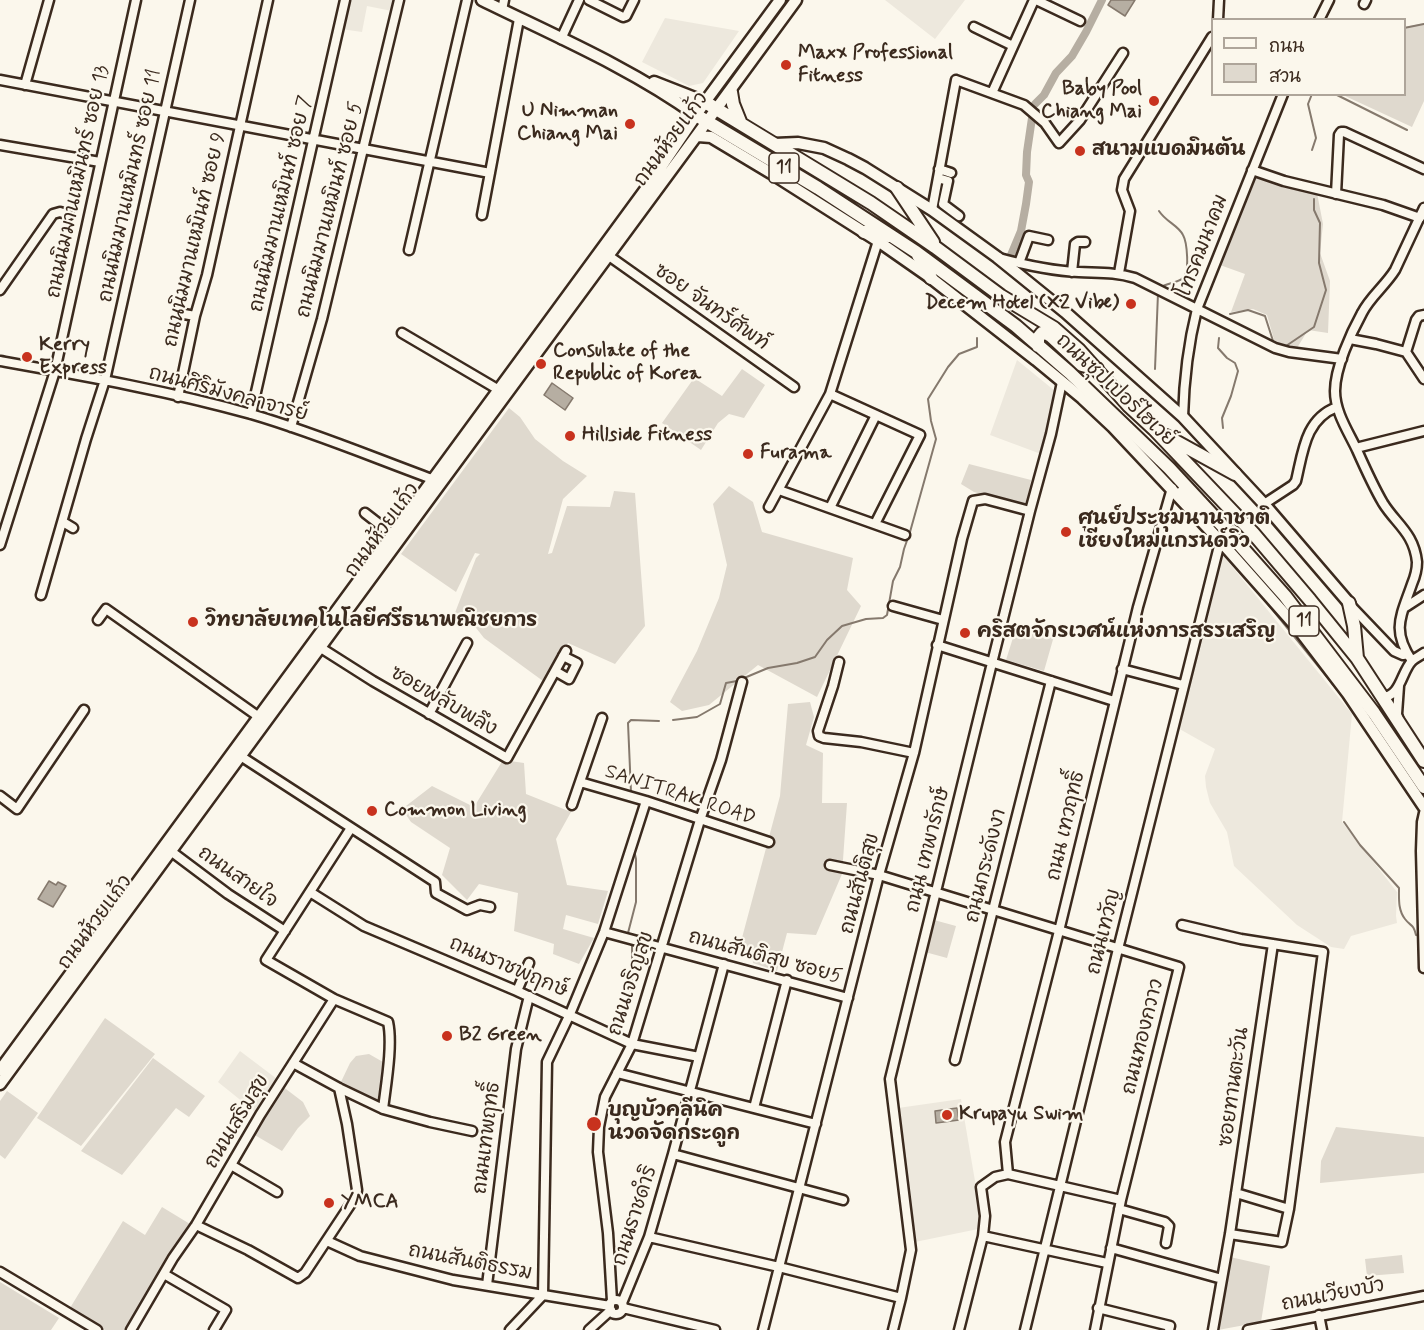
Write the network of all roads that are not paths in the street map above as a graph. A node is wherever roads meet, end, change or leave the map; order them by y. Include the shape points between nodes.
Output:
1 (49, 0) edge
2 (136, 0) edge
3 (190, 0) edge
4 (268, 0) edge
5 (345, 0) edge
6 (399, 0) edge
7 (466, 0) edge
8 (482, 0) edge
9 (579, 0) edge
10 (589, 0) edge
11 (634, 0) edge
12 (780, 0) edge
13 (796, 0) edge
14 (1035, 0) edge
15 (1220, 0) edge
16 (1329, 0) edge
17 (503, 5) edge
18 (1218, 18) edge
19 (1320, 18) edge
20 (519, 19) junction
21 (1080, 21) dead end
22 (974, 27) dead end
23 (561, 39) junction
24 (1211, 39) edge
25 (1013, 46) junction
26 (1123, 53) dead end
27 (623, 70) junction
28 (0, 80) edge
29 (25, 85) junction
30 (714, 90) junction
31 (730, 92) junction
32 (992, 93) junction
33 (1282, 96) edge
34 (691, 97) junction
35 (113, 102) junction
36 (705, 102) junction
37 (685, 108) junction
38 (717, 110) junction
39 (164, 112) junction
40 (696, 115) junction
41 (708, 123) junction
42 (741, 124) junction
43 (240, 126) junction
44 (688, 128) junction
45 (698, 136) junction
46 (313, 140) junction
47 (775, 144) junction
48 (0, 145) edge
49 (364, 149) junction
50 (100, 162) junction
51 (429, 162) junction
52 (1424, 169) edge
53 (1252, 170) junction
54 (490, 173) junction
55 (951, 173) dead end
56 (939, 174) junction
57 (897, 188) junction
58 (1336, 194) junction
59 (1424, 208) edge
60 (932, 210) junction
61 (69, 215) dead end
62 (482, 215) dead end
63 (959, 216) dead end
64 (1420, 218) junction
65 (864, 232) junction
66 (894, 236) junction
67 (1048, 240) dead end
68 (878, 241) junction
69 (1085, 242) dead end
70 (935, 247) junction
71 (409, 250) dead end
72 (916, 252) junction
73 (609, 256) junction
74 (997, 257) junction
75 (1019, 263) junction
76 (1072, 272) junction
77 (1119, 273) junction
78 (931, 278) junction
79 (0, 290) edge
80 (1197, 309) junction
81 (184, 314) dead end
82 (1424, 315) edge
83 (195, 316) junction
84 (402, 333) dead end
85 (1350, 339) junction
86 (1038, 346) junction
87 (1406, 352) junction
88 (1342, 359) junction
89 (0, 363) edge
90 (1097, 369) junction
91 (55, 371) junction
92 (1424, 379) edge
93 (105, 380) junction
94 (1062, 382) junction
95 (794, 387) dead end
96 (499, 390) junction
97 (830, 394) junction
98 (178, 397) junction
99 (1337, 407) junction
100 (251, 414) junction
101 (876, 415) junction
102 (1183, 417) junction
103 (291, 427) junction
104 (1155, 429) junction
105 (1424, 431) edge
106 (1356, 448) junction
107 (1169, 468) junction
108 (1235, 474) junction
109 (436, 482) junction
110 (1172, 488) junction
111 (778, 490) junction
112 (1264, 504) junction
113 (770, 507) dead end
114 (830, 508) junction
115 (1030, 512) junction
116 (365, 513) dead end
117 (1199, 518) junction
118 (63, 522) junction
119 (875, 524) junction
120 (73, 528) dead end
121 (392, 534) junction
122 (905, 535) dead end
123 (1222, 543) junction
124 (0, 545) edge
125 (1424, 595) edge
126 (41, 596) dead end
127 (1349, 603) junction
128 (893, 606) dead end
129 (1404, 608) junction
130 (98, 620) dead end
131 (943, 620) junction
132 (467, 643) dead end
133 (937, 645) junction
134 (321, 648) junction
135 (1424, 653) edge
136 (1410, 657) junction
137 (1357, 658) junction
138 (839, 662) dead end
139 (992, 663) junction
140 (1122, 669) junction
141 (555, 671) junction
142 (1050, 681) junction
143 (742, 682) dead end
144 (1400, 682) junction
145 (1183, 685) junction
146 (1382, 697) junction
147 (1114, 701) junction
148 (84, 710) dead end
149 (429, 714) junction
150 (259, 717) junction
151 (602, 718) dead end
152 (1400, 724) junction
153 (914, 753) junction
154 (238, 754) junction
155 (1424, 761) edge
156 (580, 782) junction
157 (1424, 787) edge
158 (0, 796) edge
159 (646, 801) junction
160 (572, 805) dead end
161 (1424, 807) edge
162 (1424, 813) edge
163 (700, 820) junction
164 (351, 828) junction
165 (769, 842) dead end
166 (172, 852) junction
167 (830, 865) dead end
168 (879, 876) junction
169 (310, 892) junction
170 (936, 893) junction
171 (490, 907) dead end
172 (993, 910) junction
173 (1182, 925) dead end
174 (285, 931) junction
175 (1059, 931) junction
176 (604, 932) junction
177 (1422, 933) edge
178 (1273, 944) junction
179 (662, 947) junction
180 (1118, 949) junction
181 (529, 963) dead end
182 (724, 964) junction
183 (1424, 968) edge
184 (787, 980) junction
185 (517, 991) junction
186 (529, 996) junction
187 (848, 998) junction
188 (334, 999) junction
189 (570, 1014) junction
190 (632, 1044) junction
191 (699, 1057) junction
192 (954, 1060) dead end
193 (293, 1063) junction
194 (0, 1071) edge
195 (617, 1073) junction
196 (0, 1084) edge
197 (339, 1088) junction
198 (689, 1092) junction
199 (754, 1108) junction
200 (383, 1109) junction
201 (816, 1124) junction
202 (472, 1131) dead end
203 (673, 1154) junction
204 (231, 1165) junction
205 (1008, 1174) junction
206 (1060, 1186) junction
207 (799, 1187) junction
208 (277, 1192) dead end
209 (1236, 1193) junction
210 (843, 1200) dead end
211 (1120, 1204) junction
212 (1289, 1209) junction
213 (196, 1225) junction
214 (1230, 1234) junction
215 (983, 1236) junction
216 (649, 1237) junction
217 (327, 1241) junction
218 (1166, 1244) dead end
219 (1111, 1248) junction
220 (1045, 1249) junction
221 (1107, 1263) junction
222 (779, 1267) junction
223 (0, 1272) edge
224 (164, 1274) junction
225 (1222, 1279) junction
226 (487, 1286) junction
227 (543, 1295) junction
228 (1424, 1296) edge
229 (901, 1298) junction
230 (616, 1305) junction
231 (1098, 1308) junction
232 (1319, 1316) junction
233 (704, 1329) edge
234 (97, 1330) edge
235 (131, 1330) edge
236 (214, 1330) edge
237 (510, 1330) edge
238 (589, 1330) edge
239 (715, 1330) edge
240 (763, 1330) edge
241 (893, 1330) edge
242 (959, 1330) edge
243 (1025, 1330) edge
244 (1095, 1330) edge
245 (1169, 1330) edge
246 (1214, 1330) edge
247 (1248, 1330) edge
248 (1322, 1330) edge

1 - 29 street
2 - 35 street, ถนนนิมมานเหมินทร์ ซอย 13
3 - 39 street, ถนนนิมมานเหมินทร์ ซอย 11
4 - 43 street, ถนนนิมมานเหมินท์ ซอย 9
5 - 46 street, ถนนนิมมานเหมินท์ ซอย 7
6 - 49 street, ถนนนิมมานเหมินท์ ซอย 5
7 - 51 street
8 - 17 main road, 11
9 - 23 street
10 - 11 street via 623,17
12 - 30 main road, ถนนห้วยแก้ว
13 - 31 main road, ถนนห้วยแก้ว
14 - 21 street
14 - 25 street
15 - 18 street
16 - 19 street
17 - 20 main road, 11
20 - 23 main road, 11
20 - 54 street
22 - 25 street
23 - 27 main road, 11
24 - 77 street via 1124,179 1122,190 1129,207
25 - 32 street
26 - 32 street via 1080,120 1059,142 1024,105
27 - 34 main road, 11
27 - 37 main road, 11
28 - 29 street
29 - 35 street
30 - 34 main road
30 - 36 main road, ถนนห้วยแก้ว
31 - 38 main road, ถนนห้วยแก้ว
31 - 42 highway
32 - 56 street via 956,80
33 - 53 street, โทรคมนาคม
34 - 36 main road, 11
35 - 39 street
35 - 50 street, ถนนนิมมานเหมินทร์ ซอย 13
36 - 38 highway, ถนนซุปเปอร์ไฮเวย์ / 11
36 - 40 main road, ถนนห้วยแก้ว
37 - 40 main road, 11
37 - 44 main road
38 - 41 main road, ถนนห้วยแก้ว
38 - 42 highway, ถนนซุปเปอร์ไฮเวย์ / 11
39 - 43 street
39 - 93 street, ถนนนิมมานเหมินทร์ ซอย 11
40 - 41 highway, ถนนซุปเปอร์ไฮเวย์ / 11
40 - 44 main road, ถนนห้วยแก้ว
41 - 45 main road, ถนนห้วยแก้ว
41 - 66 highway, ถนนซุปเปอร์ไฮเวย์ / 11
42 - 47 highway, ถนนซุปเปอร์ไฮเวย์ / 11
43 - 46 street
43 - 83 street, ถนนนิมมานเหมินท์ ซอย 9
44 - 96 main road, ถนนห้วยแก้ว
45 - 65 main road via 711,137
45 - 73 main road, ถนนห้วยแก้ว
46 - 49 street
46 - 100 street, ถนนนิมมานเหมินท์ ซอย 7
47 - 57 main road via 824,148
47 - 70 highway, ถนนซุปเปอร์ไฮเวย์ / 11
48 - 50 street
49 - 51 street
49 - 103 street, ถนนนิมมานเหมินท์ ซอย 5
50 - 91 street, ถนนนิมมานเหมินทร์ ซอย 13
51 - 54 street
51 - 71 street
52 - 58 street via 1341,132
53 - 58 street
53 - 80 street, โทรคมนาคม
54 - 62 street
55 - 56 street
56 - 60 street
56 - 63 street via 948,181 943,204
57 - 60 main road
57 - 70 highway
58 - 64 street
59 - 64 street
60 - 74 main road
61 - 79 street via 53,214
64 - 85 street via 1395,270 1372,297
65 - 66 highway
65 - 68 main road
66 - 72 highway, ถนนซุปเปอร์ไฮเวย์ / 11
67 - 75 street via 1029,236
68 - 78 main road
68 - 97 street
69 - 76 street via 1076,244
70 - 90 highway, ถนนซุปเปอร์ไฮเวย์ / 11 via 1001,296 1054,328
72 - 78 highway
72 - 86 highway, ถนนซุปเปอร์ไฮเวย์ / 11
73 - 95 street, ซอย จันทร์ศัพท์
73 - 109 main road, ถนนห้วยแก้ว
74 - 75 street
74 - 102 main road
75 - 76 street
76 - 77 street
77 - 80 street
78 - 94 main road
80 - 88 street via 1275,348
80 - 102 street, โทรคมนาคม via 1189,341
81 - 83 street
82 - 87 street via 1416,320
83 - 98 street, ถนนนิมมานเหมินท์ ซอย 9
84 - 96 street
85 - 87 street
85 - 88 street
86 - 90 highway via 1038,338 1046,333 1082,365
86 - 107 highway, ถนนซุปเปอร์ไฮเวย์ / 11
87 - 92 street
88 - 99 street via 1335,380
89 - 91 street, ถนนศิริมังคลาจารย์
90 - 104 highway, ถนนซุปเปอร์ไฮเวย์ / 11
91 - 93 street, ถนนศิริมังคลาจารย์
91 - 124 street, ถนนนิมมานเหมินทร์ ซอย 13
93 - 98 street, ถนนศิริมังคลาจารย์
93 - 118 street, ถนนนิมมานเหมินทร์ ซอย 11
94 - 110 main road
94 - 115 street, ถนน เทพารักษ์
96 - 109 main road, ถนนห้วยแก้ว
97 - 101 street
97 - 111 street
98 - 100 street, ถนนศิริมังคลาจารย์
99 - 106 street
99 - 112 street via 1327,411 1312,427 1293,485
100 - 103 street, ถนนศิริมังคลาจารย์
101 - 114 street
101 - 119 street via 920,435
102 - 108 main road
103 - 109 street, ถนนศิริมังคลาจารย์
104 - 108 highway
104 - 137 highway, ถนนซุปเปอร์ไฮเวย์ / 11 via 1252,533
105 - 106 street
106 - 129 street via 1384,505 1412,543 1416,573
107 - 117 highway
107 - 157 highway, ถนนซุปเปอร์ไฮเวย์ / 11 via 1285,596 1374,713
108 - 112 main road
109 - 121 main road, ถนนห้วยแก้ว
109 - 134 main road, ถนนห้วยแก้ว
110 - 117 main road
110 - 140 street, ถนน เทวฤทธิ์
111 - 113 street
111 - 114 street
112 - 127 main road
114 - 119 street
115 - 131 street, ถนนสันติสุข via 985,499 973,501
115 - 139 street, ถนน เทพารักษ์
116 - 121 street
117 - 123 main road
118 - 120 street
118 - 126 street, ถนนนิมมานเหมินทร์ ซอย 11
119 - 122 street
121 - 150 main road, ถนนห้วยแก้ว
123 - 145 street, ถนนเทวัญ
123 - 161 main road via 1319,656
125 - 129 street
127 - 136 street via 1394,651
127 - 137 highway
128 - 131 street
129 - 136 street via 1399,633
130 - 150 street via 106,609
131 - 133 street, ถนนสันติสุข
132 - 149 street
133 - 139 street
133 - 153 street, ถนนสันติสุข
134 - 149 street, ซอยพลับพลึง
134 - 154 main road, ถนนห้วยแก้ว
135 - 136 street
136 - 144 street
137 - 146 highway, ถนนซุปเปอร์ไฮเวย์ / 11
138 - 153 street via 819,736
139 - 142 street
139 - 170 street, ถนน เทพารักษ์
140 - 145 street
140 - 147 street, ถนน เทวฤทธิ์
141 - 141 street, ซอยพลับพลึง via 565,654 577,663 569,679
141 - 149 street, ซอยพลับพลึง via 507,758
142 - 147 street
142 - 172 street, ถนนกระดังงา
143 - 163 street, ถนนเจริญสุข
144 - 146 street via 1392,695
144 - 152 street
145 - 180 street, ถนนเทวัญ
146 - 152 highway, ถนนซุปเปอร์ไฮเวย์ / 11
147 - 175 street, ถนน เทวฤทธิ์
148 - 158 street via 17,809
150 - 154 main road, ถนนห้วยแก้ว
151 - 156 street
152 - 155 highway, ถนนซุปเปอร์ไฮเวย์ / 11
153 - 168 street, ถนนสันติสุข
154 - 164 street
154 - 166 main road, ถนนห้วยแก้ว
154 - 194 main road, ถนนห้วยแก้ว
156 - 159 street, SANITRAK ROAD
156 - 160 street
159 - 163 street, SANITRAK ROAD
159 - 176 street
162 - 177 street
163 - 165 street, SANITRAK ROAD
163 - 179 street, ถนนเจริญสุข
164 - 169 street
164 - 171 street via 435,882 436,893 467,910 480,905
166 - 174 street, ถนนสายใจ
166 - 196 main road, ถนนห้วยแก้ว
167 - 168 street, ถนนทองกวาว
168 - 170 street, ถนนทองกวาว
168 - 187 street, ถนนสันติสุข
169 - 174 street
169 - 185 street, ถนนราชพฤกษ์ via 364,926
170 - 172 street, ถนนทองกวาว
170 - 229 street, ถนน เทพารักษ์ via 890,1078 911,1250
172 - 175 street, ถนนทองกวาว
172 - 192 street, ถนนกระดังงา
173 - 178 street
174 - 188 street via 266,960
175 - 180 street, ถนนทองกวาว
175 - 205 street, ถนน เทวฤทธิ์ via 1005,1142
176 - 179 street, ถนนสันติสุข ซอย5
176 - 189 street
177 - 183 street
178 - 209 street, ซอยทานตะวัน
178 - 212 street via 1323,952
179 - 182 street, ถนนสันติสุข ซอย5
179 - 190 street, ถนนเจริญสุข
180 - 206 street, ถนนเทวัญ
180 - 211 street, ถนนทองกวาว via 1179,967
181 - 185 street
182 - 184 street, ถนนสันติสุข ซอย5
182 - 191 street, ถนนราชดำริ
184 - 187 street, ถนนสันติสุข ซอย5
184 - 199 street
185 - 186 street, ถนนราชพฤกษ์
186 - 189 street, ถนนราชพฤกษ์
186 - 226 street, ถนนเทพฤทธิ์ via 516,1049
187 - 201 street, ถนนสันติสุข
188 - 193 street, ถนนเสริมสุข
188 - 200 street via 388,1022
189 - 190 street, ถนนราชพฤกษ์
189 - 227 street via 548,1062
190 - 191 street, ถนนราชพฤกษ์
190 - 195 street, ถนนเจริญสุข
191 - 198 street, ถนนราชดำริ
193 - 197 street
193 - 204 street, ถนนเสริมสุข
195 - 198 street
195 - 230 street, ถนนเจริญสุข via 605,1097 598,1152
197 - 200 street
197 - 217 street via 357,1190
198 - 199 street
198 - 203 street, ถนนราชดำริ
199 - 201 street
200 - 202 street
201 - 207 street, ถนนสันติสุข
203 - 207 street
203 - 216 street, ถนนราชดำริ
204 - 208 street
204 - 213 street, ถนนเสริมสุข
205 - 206 street
205 - 215 street via 981,1187
206 - 211 street
206 - 220 street, ถนนเทวัญ
207 - 210 street
207 - 222 street, ถนนสันติสุข
209 - 212 street
209 - 214 street, ซอยทานตะวัน
211 - 218 street via 1165,1222 1169,1226
211 - 219 street, ถนนทองกวาว
212 - 214 street via 1282,1242
213 - 217 street via 298,1278
213 - 224 street, ถนนเสริมสุข
214 - 225 street, ซอยทานตะวัน
215 - 220 street
215 - 242 street
216 - 222 street
216 - 230 street, ถนนราชดำริ
217 - 226 street, ถนนสันติธรรม via 360,1256
219 - 221 street, ถนนทองกวาว
219 - 225 street
220 - 221 street
220 - 243 street, ถนนเทวัญ
221 - 231 street, ถนนทองกวาว
222 - 229 street
222 - 240 street, ถนนสันติสุข
223 - 234 street
224 - 235 street, ถนนเสริมสุข
224 - 236 street via 226,1310
225 - 246 street, ซอยทานตะวัน
226 - 227 street, ถนนสันติธรรม
227 - 230 street, ถนนสันติธรรม
227 - 237 street
228 - 232 street, ถนนเวียงบัว
229 - 241 street, ถนน เทพารักษ์
230 - 233 street, ถนนสันติธรรม
230 - 238 street
231 - 244 street, ถนนทองกวาว
231 - 245 street via 1170,1326
232 - 247 street, ถนนเวียงบัว
232 - 248 street
233 - 239 street, ถนนสันติธรรม

